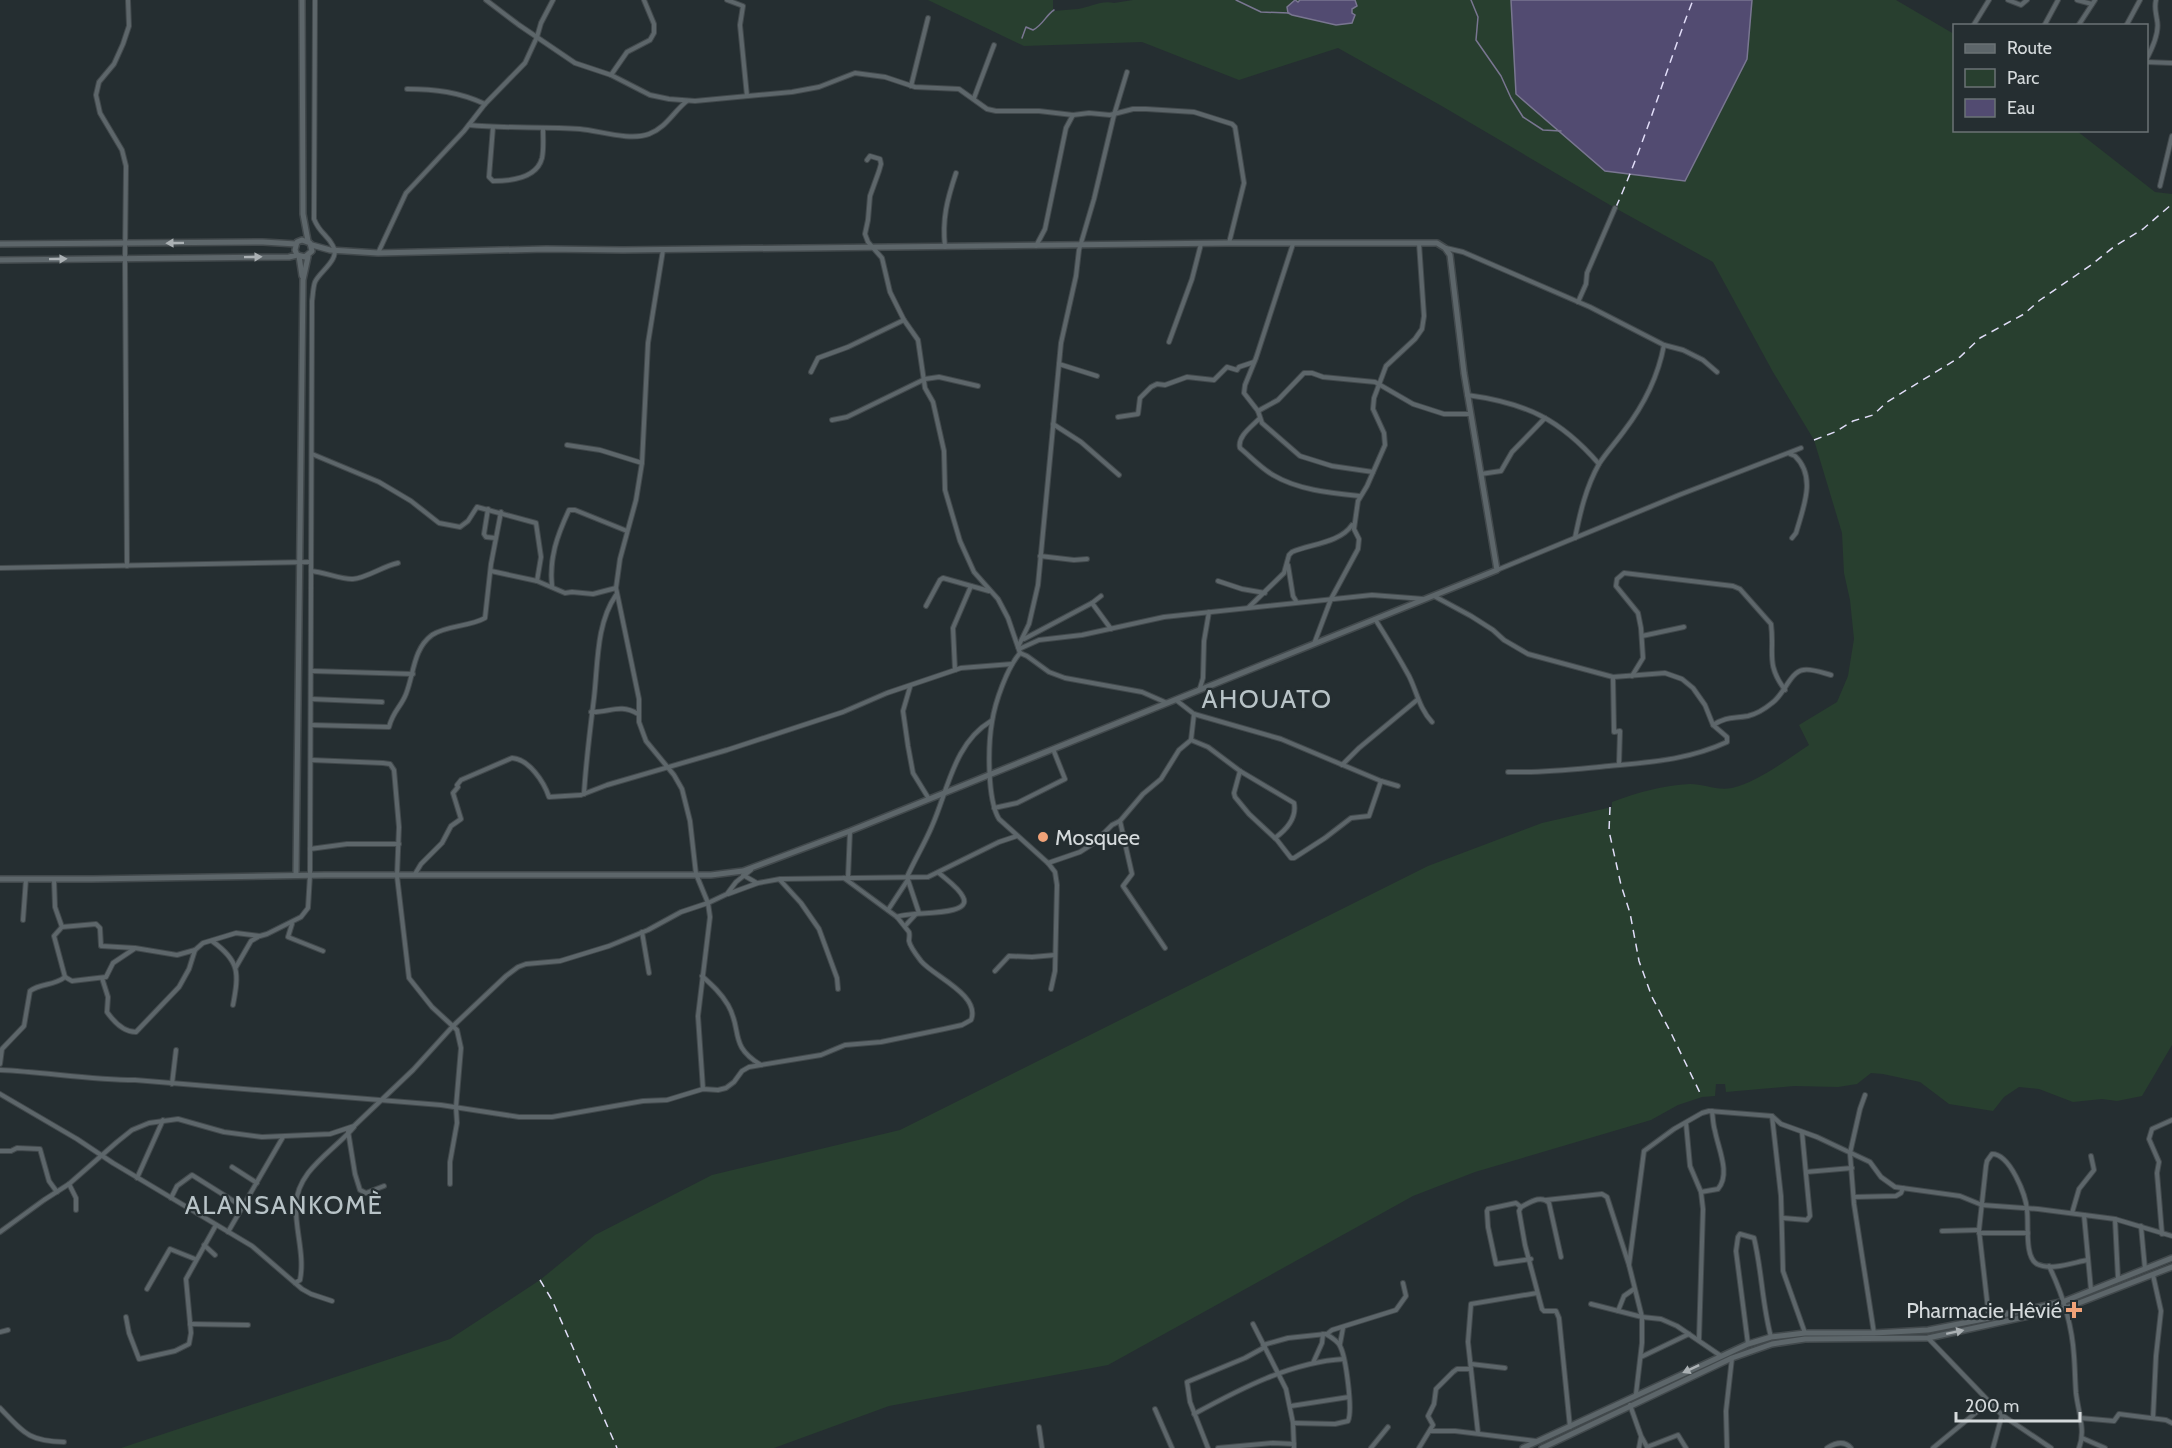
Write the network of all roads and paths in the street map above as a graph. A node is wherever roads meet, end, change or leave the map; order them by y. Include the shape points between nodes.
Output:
1 (128, 0) edge
2 (302, 0) edge
3 (315, 0) edge
4 (486, 0) edge
5 (553, 0) edge
6 (644, 0) edge
7 (727, 0) edge
8 (1989, 0) edge
9 (2008, 0) edge
10 (2027, 0) edge
11 (2058, 0) edge
12 (2077, 0) edge
13 (2140, 0) edge
14 (2156, 0) edge
15 (2094, 2) edge
16 (928, 18) dead end
17 (1974, 24) edge
18 (2045, 24) edge
19 (2080, 24) edge
20 (2127, 24) edge
21 (537, 37) junction
22 (994, 45) dead end
23 (2148, 56) edge
24 (2148, 61) edge
25 (2172, 63) edge
26 (1127, 72) dead end
27 (611, 75) junction
28 (911, 86) junction
29 (407, 90) dead end
30 (747, 96) junction
31 (974, 98) junction
32 (687, 100) junction
33 (484, 104) junction
34 (1072, 115) junction
35 (1113, 115) junction
36 (468, 125) junction
37 (494, 127) junction
38 (543, 129) junction
39 (2172, 136) edge
40 (2171, 150) edge
41 (867, 160) dead end
42 (956, 173) dead end
43 (2160, 186) dead end
44 (1615, 208) dead end
45 (303, 214) junction
46 (298, 242) junction
47 (125, 243) junction
48 (310, 243) junction
49 (1228, 243) junction
50 (1419, 243) junction
51 (0, 244) edge
52 (1201, 244) junction
53 (1293, 244) junction
54 (1082, 246) junction
55 (872, 247) junction
56 (945, 247) junction
57 (1036, 247) junction
58 (1445, 248) junction
59 (332, 250) junction
60 (663, 250) junction
61 (378, 253) junction
62 (298, 255) junction
63 (309, 256) junction
64 (125, 258) junction
65 (0, 260) edge
66 (303, 280) junction
67 (1578, 302) junction
68 (904, 320) junction
69 (1169, 342) dead end
70 (1664, 345) junction
71 (1254, 362) junction
72 (1059, 364) junction
73 (811, 372) dead end
74 (1717, 372) dead end
75 (1097, 376) dead end
76 (925, 379) junction
77 (1379, 383) junction
78 (978, 386) dead end
79 (1467, 395) junction
80 (1258, 411) junction
81 (1470, 414) junction
82 (1118, 417) dead end
83 (1545, 418) junction
84 (1259, 419) junction
85 (832, 420) dead end
86 (1053, 424) junction
87 (567, 444) dead end
88 (1801, 448) dead end
89 (312, 454) junction
90 (1789, 454) junction
91 (642, 463) junction
92 (1599, 464) junction
93 (1373, 472) junction
94 (1480, 474) junction
95 (1119, 475) dead end
96 (1360, 496) junction
97 (488, 509) junction
98 (501, 512) junction
99 (1354, 522) junction
100 (627, 531) junction
101 (495, 538) junction
102 (1575, 538) junction
103 (1792, 538) dead end
104 (1040, 556) junction
105 (1088, 559) dead end
106 (301, 562) junction
107 (311, 562) junction
108 (398, 563) dead end
109 (1288, 565) junction
110 (127, 566) junction
111 (0, 568) edge
112 (1497, 570) junction
113 (311, 571) junction
114 (491, 571) junction
115 (537, 581) junction
116 (1218, 581) dead end
117 (552, 586) junction
118 (971, 586) junction
119 (616, 588) junction
120 (990, 592) junction
121 (1266, 593) junction
122 (616, 594) junction
123 (1101, 596) dead end
124 (1434, 596) junction
125 (1331, 599) junction
126 (1425, 600) junction
127 (1296, 602) junction
128 (1092, 603) junction
129 (926, 606) dead end
130 (1248, 608) junction
131 (1209, 612) junction
132 (1375, 619) junction
133 (1684, 627) dead end
134 (1111, 629) junction
135 (1642, 636) junction
136 (1023, 640) junction
137 (1314, 644) junction
138 (1019, 650) junction
139 (1012, 664) junction
140 (955, 670) junction
141 (312, 671) junction
142 (413, 674) junction
143 (1831, 675) dead end
144 (1632, 676) junction
145 (1613, 677) junction
146 (910, 687) junction
147 (1200, 688) junction
148 (1785, 690) junction
149 (312, 699) junction
150 (1174, 699) junction
151 (1417, 700) junction
152 (382, 702) dead end
153 (1167, 703) junction
154 (591, 712) junction
155 (1194, 714) junction
156 (639, 715) junction
157 (992, 720) junction
158 (1432, 722) dead end
159 (311, 725) junction
160 (1713, 725) junction
161 (1191, 740) junction
162 (1053, 749) junction
163 (311, 760) junction
164 (1342, 765) junction
165 (1619, 765) junction
166 (668, 767) junction
167 (1240, 771) junction
168 (1508, 772) dead end
169 (990, 775) junction
170 (1381, 781) junction
171 (1398, 786) dead end
172 (584, 794) junction
173 (943, 794) junction
174 (929, 800) junction
175 (994, 808) junction
176 (1120, 821) junction
177 (850, 831) junction
178 (1018, 836) junction
179 (1275, 838) junction
180 (399, 844) junction
181 (310, 849) junction
182 (1048, 863) junction
183 (754, 868) junction
184 (939, 873) junction
185 (696, 874) junction
186 (296, 875) junction
187 (310, 875) junction
188 (414, 875) junction
189 (397, 876) junction
190 (743, 876) junction
191 (846, 878) junction
192 (0, 879) edge
193 (26, 879) junction
194 (54, 879) junction
195 (780, 879) junction
196 (907, 879) junction
197 (758, 883) junction
198 (727, 894) junction
199 (708, 903) junction
200 (888, 910) junction
201 (918, 913) junction
202 (897, 917) junction
203 (23, 920) dead end
204 (292, 923) junction
205 (904, 926) junction
206 (62, 927) junction
207 (642, 932) junction
208 (260, 936) junction
209 (212, 941) junction
210 (135, 948) junction
211 (1165, 948) dead end
212 (195, 950) junction
213 (323, 951) dead end
214 (1055, 955) junction
215 (236, 967) junction
216 (995, 971) dead end
217 (649, 973) dead end
218 (702, 975) junction
219 (65, 977) junction
220 (102, 978) junction
221 (838, 989) dead end
222 (1050, 989) dead end
223 (233, 1005) dead end
224 (453, 1026) junction
225 (176, 1050) dead end
226 (0, 1059) edge
227 (761, 1065) junction
228 (0, 1070) edge
229 (8, 1070) junction
230 (172, 1084) junction
231 (703, 1089) junction
232 (0, 1094) edge
233 (1865, 1095) dead end
234 (381, 1100) junction
235 (456, 1107) junction
236 (1712, 1111) junction
237 (1772, 1116) junction
238 (163, 1120) junction
239 (2172, 1120) edge
240 (1686, 1123) junction
241 (348, 1130) junction
242 (1802, 1132) junction
243 (283, 1137) junction
244 (0, 1151) edge
245 (1850, 1153) junction
246 (102, 1156) junction
247 (2091, 1156) dead end
248 (232, 1167) dead end
249 (1852, 1168) junction
250 (1806, 1172) junction
251 (137, 1178) junction
252 (257, 1183) junction
253 (69, 1184) junction
254 (450, 1184) dead end
255 (384, 1186) dead end
256 (1903, 1188) junction
257 (57, 1192) junction
258 (1701, 1192) junction
259 (1854, 1197) junction
260 (171, 1198) junction
261 (1546, 1200) junction
262 (1982, 1204) junction
263 (243, 1207) junction
264 (1521, 1207) junction
265 (2027, 1209) junction
266 (76, 1210) dead end
267 (2072, 1213) junction
268 (2084, 1215) junction
269 (1783, 1218) junction
270 (2115, 1219) junction
271 (216, 1225) junction
272 (2141, 1226) junction
273 (1942, 1231) dead end
274 (0, 1232) edge
275 (228, 1232) junction
276 (1979, 1232) junction
277 (2028, 1233) junction
278 (2162, 1234) junction
279 (2172, 1236) edge
280 (204, 1245) junction
281 (215, 1256) dead end
282 (1561, 1257) dead end
283 (2172, 1258) edge
284 (195, 1259) junction
285 (1531, 1259) junction
286 (2087, 1260) junction
287 (1629, 1265) junction
288 (2049, 1266) junction
289 (2172, 1267) edge
290 (2145, 1269) junction
291 (2153, 1275) junction
292 (2118, 1278) junction
293 (294, 1283) junction
294 (1403, 1283) dead end
295 (147, 1289) dead end
296 (1634, 1289) junction
297 (2091, 1290) junction
298 (1537, 1293) junction
299 (333, 1301) dead end
300 (2065, 1301) junction
301 (1591, 1304) dead end
302 (2066, 1308) junction
303 (1618, 1311) junction
304 (126, 1317) dead end
305 (1642, 1317) junction
306 (1989, 1318) junction
307 (190, 1324) junction
308 (1253, 1324) dead end
309 (248, 1325) dead end
310 (1343, 1328) junction
311 (8, 1330) dead end
312 (0, 1332) edge
313 (1805, 1333) junction
314 (1874, 1333) junction
315 (1325, 1334) junction
316 (1689, 1334) junction
317 (1771, 1337) junction
318 (1928, 1338) junction
319 (1699, 1340) junction
320 (1340, 1344) junction
321 (1748, 1344) junction
322 (1264, 1346) junction
323 (1342, 1350) junction
324 (1721, 1356) junction
325 (1641, 1357) junction
326 (1732, 1358) junction
327 (1344, 1359) junction
328 (1331, 1360) junction
329 (1313, 1364) junction
330 (1471, 1367) junction
331 (1505, 1368) dead end
332 (1278, 1373) junction
333 (1636, 1394) junction
334 (1349, 1396) junction
335 (1990, 1401) junction
336 (1630, 1405) junction
337 (1291, 1406) junction
338 (0, 1408) edge
339 (1155, 1409) dead end
340 (1194, 1414) junction
341 (2002, 1415) junction
342 (2080, 1418) junction
343 (2153, 1418) junction
344 (1293, 1423) junction
345 (2172, 1423) edge
346 (1039, 1426) dead end
347 (1388, 1427) dead end
348 (1571, 1427) junction
349 (1430, 1431) junction
350 (1478, 1433) junction
351 (1641, 1436) junction
352 (2082, 1438) junction
353 (1541, 1441) junction
354 (64, 1442) dead end
355 (1294, 1446) edge
356 (1042, 1448) edge
357 (1172, 1448) edge
358 (1208, 1448) edge
359 (1218, 1448) edge
360 (1371, 1448) edge
361 (1419, 1448) edge
362 (1523, 1448) edge
363 (1542, 1448) edge
364 (1639, 1448) edge
365 (1648, 1448) edge
366 (1686, 1448) edge
367 (1727, 1448) edge
368 (1827, 1448) edge
369 (1851, 1448) edge
370 (1933, 1448) edge
371 (1993, 1448) edge
372 (2051, 1448) edge
373 (2079, 1448) edge
374 (2105, 1448) edge

1 - 47 street via 129,26 123,44 114,64 99,82 96,95 100,113 122,150 126,166
2 - 45 street
3 - 59 street via 314,219 319,231 334,246
4 - 21 street
5 - 21 street
6 - 27 street via 654,33 650,40 627,52
7 - 30 street via 742,6 740,25
8 - 17 street
9 - 10 street via 2022,5
11 - 18 street
12 - 15 street
13 - 20 street
14 - 23 street via 2158,22
15 - 19 street
16 - 28 street
21 - 27 street via 575,63
21 - 33 street via 525,63
22 - 31 street
24 - 25 street
26 - 35 street
27 - 32 street via 650,95
28 - 30 street via 855,73 812,88
28 - 31 street via 959,89
29 - 33 street via 448,91
30 - 32 street
31 - 34 street via 996,111
32 - 38 street via 665,125 647,135
33 - 36 street
34 - 35 street
34 - 57 street via 1045,229
35 - 49 street via 1139,109 1194,112 1233,125 1244,183
35 - 54 street
36 - 37 street
36 - 61 street via 406,193
37 - 38 street
37 - 38 street via 489,177 493,181 521,178 534,169 542,160
39 - 40 street
40 - 43 street
41 - 55 street via 875,156 881,164 870,196 864,234
42 - 56 street via 944,216
44 - 67 street
45 - 46 street
45 - 48 street
46 -> 47 street
46 - 48 street
46 - 62 street
47 - 51 street
47 - 64 street
48 - 59 street
48 - 63 street
49 - 52 street
49 - 53 street
50 - 53 street
50 - 58 street via 1437,243
50 - 77 street via 1422,329 1386,366
52 - 54 street
52 - 69 street
53 - 71 street
54 - 57 street
54 - 72 street
55 - 56 street
55 - 60 street
55 - 68 street via 882,258 890,292
56 - 57 street
58 - 67 street via 1463,252
58 - 79 street via 1453,275
59 - 61 street
59 - 63 street
59 - 89 street via 328,266 316,281 312,301
60 - 61 street
60 - 91 street via 648,343
62 - 63 street
64 -> 62 street
62 - 66 street
63 - 66 street
65 -> 64 street
64 - 110 street
66 - 106 street
67 - 70 street
68 - 73 street via 818,358
68 - 76 street via 918,340
70 - 74 street via 1693,355
70 - 92 street via 1650,390
71 - 80 street via 1244,393
71 - 82 street via 1237,370 1227,368 1214,380 1187,377 1157,384 1140,398 1138,414
72 - 75 street
72 - 86 street
76 - 78 street via 939,377
76 - 85 street via 847,417
76 - 120 street via 944,451 945,490 955,525 974,572
77 - 80 street via 1305,373 1274,403
77 - 81 street via 1413,405 1444,414
77 - 93 street via 1373,409 1386,441
79 - 81 street
79 - 83 street via 1508,402
80 - 84 street
81 - 94 street
83 - 92 street via 1575,438
83 - 94 street via 1512,453 1501,471
84 - 93 street via 1300,456
84 - 96 street via 1239,444 1263,468 1303,487
86 - 95 street
86 - 104 street
87 - 91 street
88 - 90 street
89 - 97 street via 379,482 444,525 460,527 476,507
89 - 107 street
90 - 102 street
90 - 103 street via 1803,466 1807,478
91 - 100 street
92 - 102 street via 1580,511
93 - 96 street
94 - 112 street
96 - 99 street
97 - 98 street
97 - 101 street via 485,536
98 - 101 street
98 - 115 street via 538,525 541,557
99 - 109 street via 1334,538 1292,552
99 - 125 street via 1360,544
100 - 117 street via 569,510 551,561
100 - 119 street
101 - 114 street
102 - 112 street
104 - 105 street
104 - 136 street via 1034,607
106 - 107 street
106 - 110 street
106 - 186 street
107 - 113 street
108 - 113 street via 357,579
109 - 121 street
109 - 127 street
110 - 111 street
112 - 124 street
113 - 141 street
114 - 115 street
114 - 142 street via 485,618 431,636 417,656
115 - 117 street
116 - 121 street
117 - 119 street via 565,593 585,594
118 - 120 street
118 - 129 street via 942,578
118 - 140 street via 953,628
119 - 122 street
120 - 138 street via 1008,618
121 - 130 street
122 - 154 street via 605,616
122 - 156 street
123 - 128 street
124 - 126 street
124 - 145 street via 1528,654
125 - 126 street via 1372,595
125 - 127 street
125 - 137 street
126 - 132 street
127 - 130 street
128 - 134 street
128 - 136 street
130 - 131 street
131 - 134 street via 1164,616
131 - 147 street
132 - 137 street
132 - 151 street via 1404,668
133 - 135 street
134 - 138 street via 1040,640
135 - 144 street via 1643,658
135 - 148 street via 1638,613 1616,586 1619,575 1733,586 1771,624 1771,660
136 - 138 street
137 - 147 street
138 - 139 street
138 - 153 street via 1048,672 1143,692
139 - 140 street
139 - 157 street
140 - 146 street
141 - 142 street
141 - 149 street
142 - 159 street via 389,727
143 - 148 street via 1801,670
144 - 145 street
144 - 160 street via 1665,673 1682,679 1705,705
145 - 165 street via 1614,732 1620,731
146 - 166 street
146 - 174 street via 903,711 908,746 913,773
147 - 150 street
148 - 160 street via 1750,716 1731,716
149 - 152 street
149 - 159 street
150 - 153 street
150 - 155 street
151 - 158 street
151 - 164 street
153 - 162 street
154 - 156 street via 613,708
154 - 172 street
155 - 161 street
155 - 164 street via 1281,740
156 - 166 street via 646,741
157 - 169 street
157 - 173 street via 976,733 956,762
159 - 163 street
160 - 165 street via 1727,737 1727,742 1696,755
161 - 167 street via 1208,747
161 - 176 street via 1179,750 1161,779
162 - 169 street
162 - 175 street via 1065,779 1017,802
163 - 180 street via 390,764 395,777
163 - 181 street
164 - 170 street
165 - 168 street
166 - 172 street
166 - 185 street via 685,799
167 - 179 street via 1235,797
167 - 179 street via 1294,803 1294,816 1286,830
169 - 173 street
169 - 175 street
170 - 171 street
170 - 179 street via 1369,816 1351,818 1294,858 1288,857
172 - 188 street via 549,797 541,779 515,758 461,780 453,793 461,819 451,826 442,843
173 - 174 street
173 - 196 street
174 - 177 street
175 - 178 street via 999,819
176 - 182 street via 1080,852
176 - 211 street via 1132,874 1123,886
177 - 183 street
177 - 191 street
178 - 182 street
178 - 184 street
180 - 181 street
180 - 189 street
181 - 187 street
182 - 214 street via 1056,877
183 - 185 street via 729,874
183 - 190 street
184 - 196 street
184 - 201 street via 962,895 964,906
185 - 188 street
185 - 199 street
186 - 187 street
186 - 194 street
187 - 189 street
187 - 204 street via 308,908
188 - 189 street
189 - 224 street via 409,978
190 - 197 street
190 - 198 street
191 - 195 street
191 - 196 street
191 - 200 street
192 - 193 street
193 - 194 street
193 - 203 street
194 - 206 street via 55,907
195 - 197 street
195 - 221 street via 819,929
196 - 200 street
196 - 201 street
197 - 198 street
198 - 199 street
199 - 207 street
199 - 218 street via 710,917
200 - 202 street
201 - 202 street
201 - 205 street
202 - 205 street
204 - 208 street
204 - 213 street via 288,937
205 - 227 street via 921,961 953,985 969,1005 970,1020 944,1029 845,1045 821,1055
206 - 210 street via 96,924 100,928 101,946
206 - 219 street via 54,936
207 - 217 street
207 - 224 street via 560,961 518,967
208 - 209 street via 240,932
208 - 215 street via 251,941
209 - 212 street
209 - 215 street
210 - 212 street via 177,955
210 - 220 street via 113,963
212 - 220 street via 179,987 136,1032 122,1028 107,1012 108,997
214 - 216 street via 1008,956
214 - 222 street
215 - 223 street
218 - 227 street via 728,1005 741,1049
218 - 231 street via 698,1016
219 - 220 street via 72,981
219 - 226 street via 30,991 24,1026 2,1049
224 - 234 street
224 - 235 street via 461,1048
225 - 230 street
226 - 229 street
227 - 231 street via 748,1067 726,1088
228 - 229 street
229 - 230 street
230 - 234 street
231 - 235 street via 668,1100 552,1117 519,1117
232 - 246 street
233 - 245 street
234 - 235 street
234 - 241 street
235 - 254 street
236 - 237 street
236 - 240 street
236 - 258 street via 1722,1158 1722,1184 1718,1189
237 - 242 street
237 - 269 street
238 - 243 street via 189,1121 244,1136
238 - 246 street via 132,1130
238 - 251 street
239 - 278 street via 2152,1129 2149,1139 2159,1162
240 - 258 street via 1690,1166
240 - 287 street via 1644,1151
241 - 243 street
241 - 255 street via 360,1190 366,1193
241 - 293 street via 313,1167 301,1186 296,1206 302,1268 300,1280
242 - 245 street
242 - 250 street
243 - 252 street
244 - 257 street via 40,1149 49,1181
245 - 249 street
245 - 256 street via 1870,1162 1891,1185
246 - 251 street
246 - 253 street
247 - 267 street via 2094,1170 2079,1189
248 - 252 street
249 - 250 street
249 - 259 street
250 - 269 street via 1809,1219
251 - 260 street
252 - 263 street
253 - 257 street
253 - 266 street via 76,1198
256 - 259 street via 1896,1196
256 - 262 street via 1960,1196
257 - 274 street
258 - 319 street
259 - 314 street
260 - 263 street via 177,1186 192,1175
260 - 271 street
261 - 264 street
261 - 282 street
261 - 287 street via 1605,1195
262 - 265 street
262 - 265 street via 1987,1161 1995,1154 2013,1172
262 - 276 street
263 - 275 street
264 - 285 street via 1523,1235
264 - 285 street via 1516,1203 1505,1204 1487,1211 1494,1262
265 - 267 street
265 - 277 street
267 - 268 street
268 - 270 street
268 - 286 street
269 - 313 street via 1783,1271
270 - 272 street
270 - 292 street
271 - 275 street
271 - 280 street
272 - 278 street
272 - 290 street
273 - 276 street
275 - 293 street via 252,1246
276 - 277 street
276 - 306 street
277 - 288 street via 2033,1260
278 - 279 street
280 - 281 street
280 - 284 street
283 - 290 street
284 - 295 street via 170,1249
284 - 307 street via 186,1279
285 - 298 street
286 - 288 street
286 - 297 street
287 - 296 street
288 - 300 street
289 - 291 street
290 - 292 street
291 - 302 street
291 - 343 street via 2161,1311
292 - 297 street
293 - 299 street
294 - 310 street via 1406,1296 1396,1310
296 - 303 street via 1624,1296
296 - 305 street
297 - 300 street
298 - 330 street via 1471,1304
298 - 348 street via 1543,1310 1556,1311 1559,1317
300 - 302 street
300 - 306 street
301 - 303 street
318 -> 302 street
302 - 342 street
303 - 305 street
304 - 307 street via 141,1360 185,1347 190,1340
305 - 316 street via 1660,1319
305 - 325 street
306 - 314 street via 1928,1330
307 - 309 street
308 - 322 street
310 - 315 street
310 - 320 street
311 - 312 street
313 - 314 street
313 - 317 street
315 - 320 street
315 - 322 street via 1288,1338
315 - 329 street
316 - 319 street
316 - 325 street
317 - 321 street
317 - 321 street via 1754,1238 1740,1234 1737,1251
318 - 326 street via 1805,1339 1772,1344
318 - 335 street
319 - 324 street
320 - 323 street
321 - 324 street
322 - 332 street
322 - 340 street via 1187,1382
323 - 327 street
323 - 328 street
324 -> 333 street
325 - 333 street
326 - 336 street
326 - 367 street via 1726,1411
327 - 328 street
327 - 334 street
328 - 329 street
329 - 332 street
330 - 331 street
330 - 349 street via 1453,1371 1436,1389 1428,1416 1433,1425
330 - 350 street
332 - 337 street
332 - 340 street
333 - 348 street
334 - 337 street
334 - 344 street via 1348,1421
335 - 341 street
335 - 370 street
336 - 351 street
336 - 363 street
337 - 344 street
338 - 354 street via 34,1439
339 - 357 street
340 - 358 street
341 - 371 street
341 - 372 street
342 - 343 street via 2114,1421 2118,1414
342 - 352 street
343 - 345 street
344 - 355 street
346 - 356 street
347 - 360 street
348 - 353 street
349 - 350 street
349 - 361 street
350 - 353 street
351 - 364 street
351 - 365 street
352 - 373 street
352 - 374 street
353 - 362 street
355 - 359 street via 1273,1443
365 - 366 street via 1678,1435
368 - 369 street via 1842,1443

